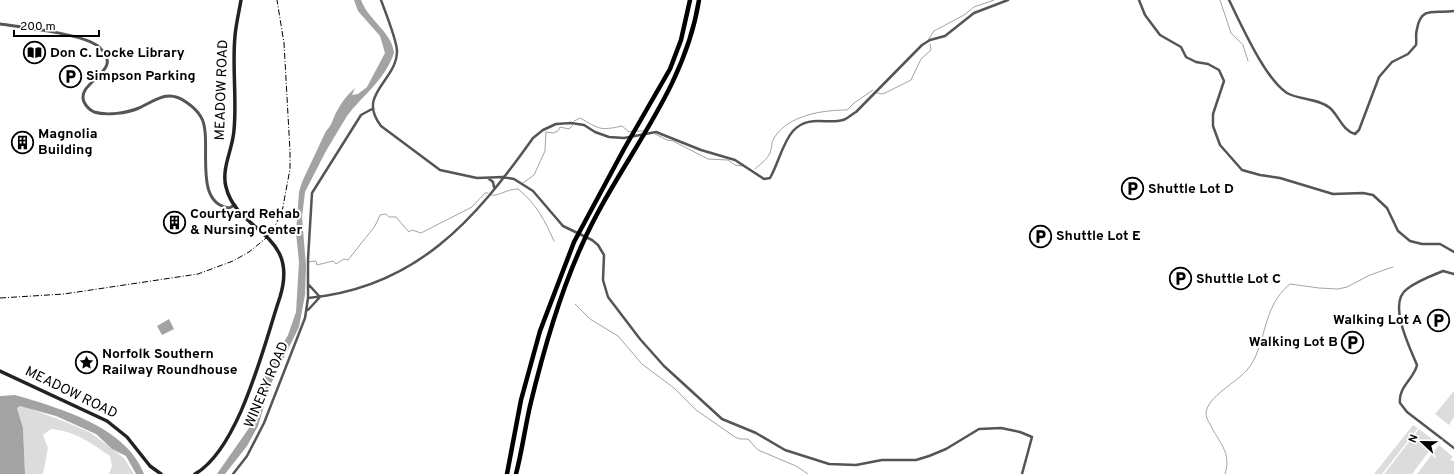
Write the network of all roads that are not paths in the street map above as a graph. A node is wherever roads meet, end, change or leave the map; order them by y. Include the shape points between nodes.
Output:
1 (241, 0) edge
2 (381, 0) edge
3 (690, 0) edge
4 (699, 0) edge
5 (1008, 0) edge
6 (1139, 0) edge
7 (1229, 0) edge
8 (1454, 11) edge
9 (0, 24) edge
10 (372, 109) junction
11 (503, 177) junction
12 (488, 178) junction
13 (494, 188) junction
14 (235, 205) junction
15 (1454, 252) edge
16 (1454, 274) edge
17 (309, 285) junction
18 (320, 297) junction
19 (308, 298) junction
20 (307, 311) junction
21 (0, 371) edge
22 (0, 376) edge
23 (10, 376) junction
24 (1454, 448) edge
25 (161, 474) edge
26 (195, 474) edge
27 (233, 474) edge
28 (507, 474) edge
29 (516, 474) edge
30 (1022, 474) edge

1 - 14 main road, MEADOW ROAD via 235,37 234,132 225,176 228,192
2 - 10 street via 397,50 392,67 373,100
3 - 28 highway via 676,55 663,83 574,242 540,331 521,400
4 - 29 highway via 684,58 671,86 589,229 558,304 543,355
5 - 11 street via 974,13 946,36 930,40 856,112 843,120 818,120 794,130 787,139 770,178 764,179 735,160 656,132 624,138 609,137 584,125 571,123 556,124 543,130
6 - 15 street via 1145,15 1160,35 1181,47 1186,57 1219,70 1224,81 1213,114 1213,126 1220,145 1242,170 1333,194 1373,195 1387,208 1398,231 1410,241 1440,244
7 - 8 street via 1272,79 1288,93 1329,107 1348,132 1355,134 1359,130 1379,77 1392,62 1408,54 1416,45 1417,28 1421,17 1428,12
9 - 14 street via 59,33 100,47 106,57 106,68 85,88 83,94 84,103 94,111 128,111 169,95 189,104 198,112 204,124 206,180 210,191 215,200 224,207
10 - 12 street via 381,126 432,165 451,173
10 - 17 street, WINERY ROAD via 361,115 312,193
11 - 12 street
11 - 13 street
11 - 30 street via 514,179 533,191 563,226 598,245 604,255 604,290 613,305 664,366 722,419 756,433 785,450 829,464 842,465 882,460 916,460 946,449 979,428 1002,428 1032,437
12 - 13 street via 493,182
13 - 18 street via 460,228 415,262 376,283
14 - 26 main road, MEADOW ROAD via 277,249 283,265 284,282 244,406 224,442 208,464
16 - 24 street via 1443,271 1405,289 1400,299 1399,312 1417,365 1413,376 1402,389 1400,403 1407,412
17 - 18 street
17 - 19 street, WINERY ROAD
18 - 19 street
18 - 20 street
19 - 20 street, WINERY ROAD
20 - 27 street, WINERY ROAD via 264,424 247,456
21 - 23 main road, MEADOW ROAD
22 - 23 main road
23 - 25 main road, MEADOW ROAD via 108,421 127,436 150,466

